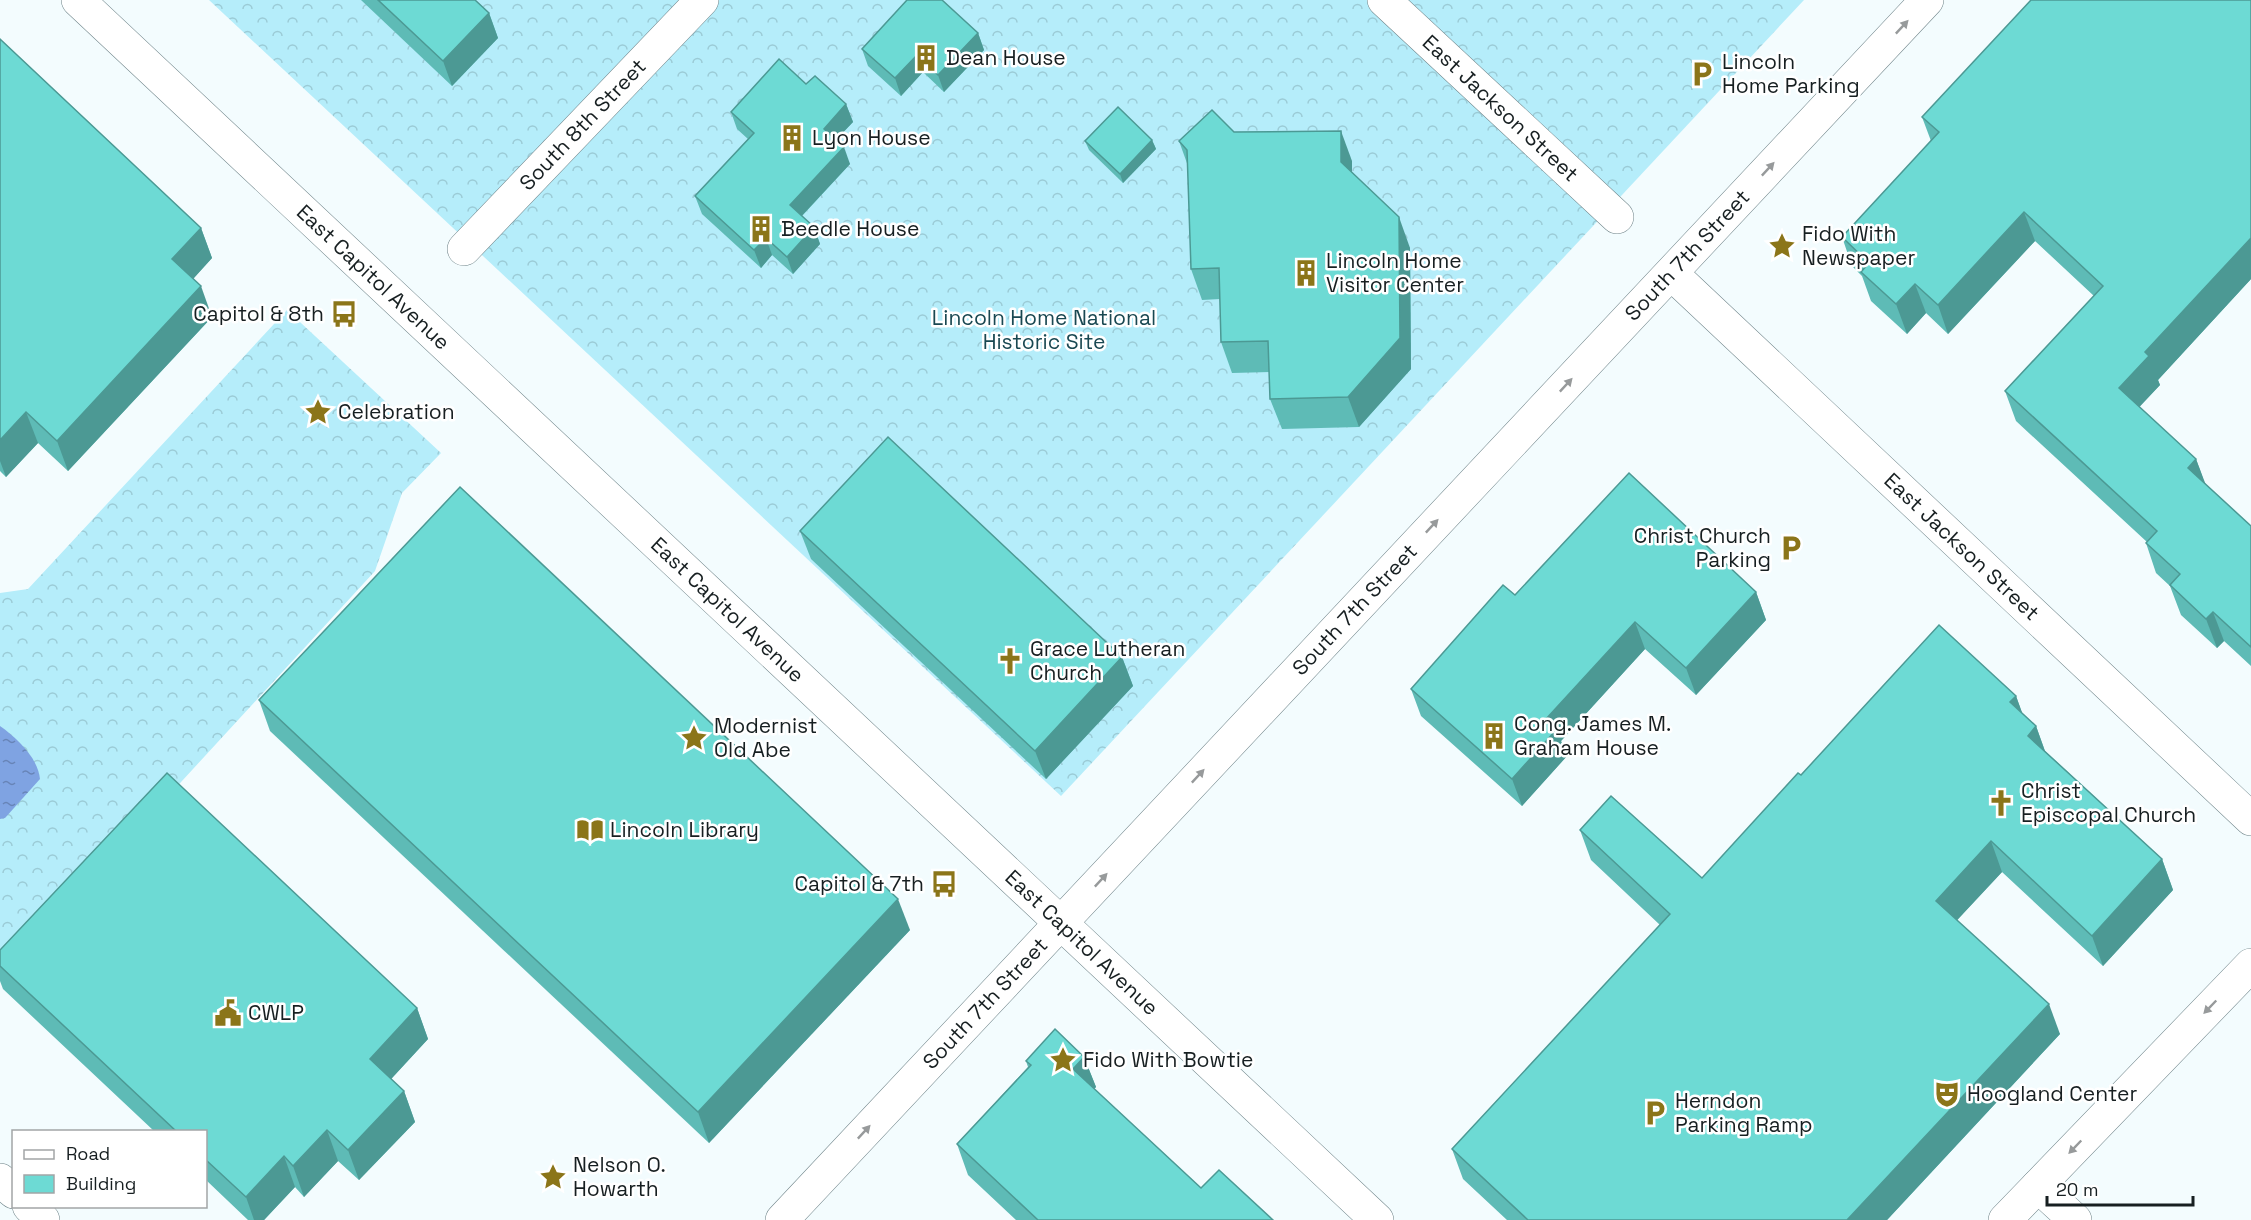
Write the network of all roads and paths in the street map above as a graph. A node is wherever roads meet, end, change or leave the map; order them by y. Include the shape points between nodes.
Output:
1 (78, 0) edge
2 (702, 0) edge
3 (1384, 0) edge
4 (1927, 0) edge
5 (1617, 217) dead end
6 (464, 249) dead end
7 (1672, 274) junction
8 (2251, 819) edge
9 (1060, 922) junction
10 (2251, 965) edge
11 (0, 1180) edge
12 (2038, 1186) junction
13 (12, 1190) edge
14 (31, 1208) edge
15 (43, 1220) edge
16 (782, 1220) edge
17 (1377, 1220) edge
18 (2005, 1220) edge
19 (2074, 1220) edge

1 - 9 street, East Capitol Avenue
2 - 6 street, South 8th Street
3 - 5 street, East Jackson Street
7 -> 4 street, South 7th Street
7 - 8 street, East Jackson Street
9 -> 7 street, South 7th Street
16 -> 9 street, South 7th Street
9 - 17 street, East Capitol Avenue
10 -> 12 street
11 - 13 street
12 - 18 street
12 - 19 street
14 - 15 street

